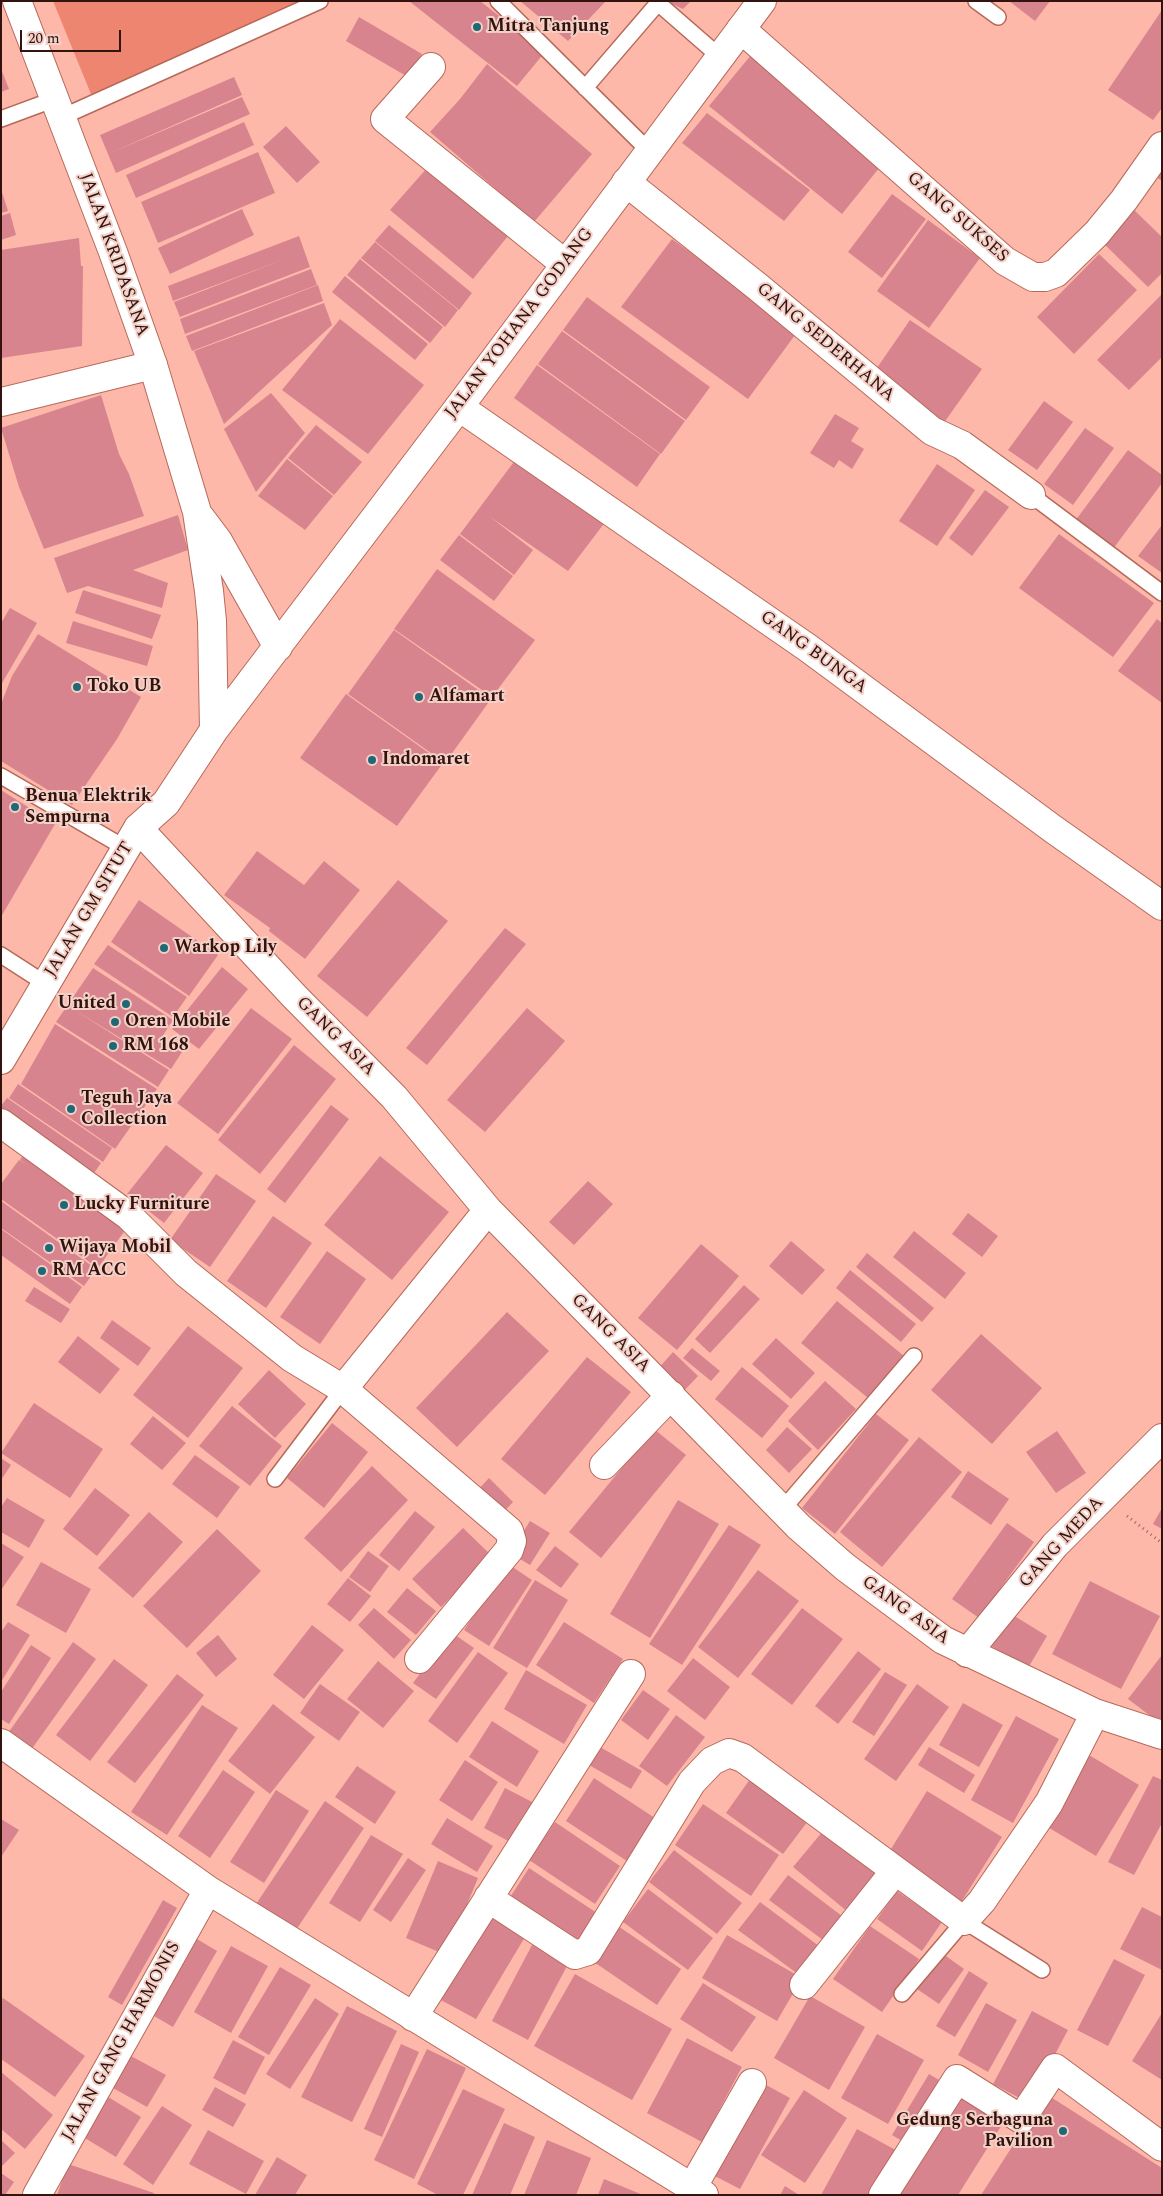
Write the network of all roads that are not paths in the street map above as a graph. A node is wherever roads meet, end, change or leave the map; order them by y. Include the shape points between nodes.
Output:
1 (17, 1) edge
2 (320, 1) edge
3 (498, 1) edge
4 (762, 1) edge
5 (976, 1) edge
6 (998, 17) dead end
7 (741, 29) junction
8 (720, 57) junction
9 (432, 67) dead end
10 (585, 88) junction
11 (58, 108) junction
12 (1, 119) edge
13 (1162, 146) edge
14 (649, 151) junction
15 (626, 182) junction
16 (565, 264) junction
17 (153, 365) junction
18 (2, 402) edge
19 (460, 407) junction
20 (1031, 495) joint
21 (197, 512) junction
22 (1162, 593) edge
23 (278, 647) junction
24 (214, 730) junction
25 (1, 776) edge
26 (132, 839) junction
27 (1162, 906) edge
28 (1, 955) edge
29 (46, 984) junction
30 (1, 1059) edge
31 (1, 1123) edge
32 (488, 1210) junction
33 (914, 1356) dead end
34 (343, 1390) junction
35 (671, 1395) junction
36 (1162, 1438) edge
37 (604, 1465) dead end
38 (276, 1478) dead end
39 (782, 1510) junction
40 (967, 1653) junction
41 (419, 1659) dead end
42 (631, 1674) dead end
43 (1095, 1714) junction
44 (1162, 1734) edge
45 (1, 1742) edge
46 (895, 1871) junction
47 (208, 1890) junction
48 (488, 1898) junction
49 (964, 1920) junction
50 (1042, 1970) dead end
51 (804, 1985) dead end
52 (902, 1994) dead end
53 (413, 2016) junction
54 (752, 2083) dead end
55 (1162, 2147) edge
56 (698, 2191) edge
57 (37, 2195) edge
58 (883, 2195) edge

1 - 11 street, JALAN KRIDASANA
2 - 11 lane
3 - 10 lane
4 - 7 street, JALAN YOHANA GODANG
5 - 6 lane
7 - 8 street, JALAN YOHANA GODANG
7 - 13 street, GANG SUKSES via 1005,261 1033,277 1056,273 1090,240 1124,200
8 - 10 lane via 658,3
8 - 14 street, JALAN YOHANA GODANG
9 - 16 street via 385,119
10 - 14 lane
11 - 12 lane
11 - 17 street, JALAN KRIDASANA
14 - 15 street, JALAN YOHANA GODANG
15 - 16 street, JALAN YOHANA GODANG
15 - 20 street, GANG SEDERHANA via 932,431 962,445
16 - 19 street, JALAN YOHANA GODANG
17 - 18 street
17 - 21 street, JALAN KRIDASANA
19 - 23 street, JALAN YOHANA GODANG
19 - 27 street, GANG BUNGA via 808,648
20 - 22 lane
21 - 23 street, JALAN KRIDASANA via 218,541
21 - 24 street, JALAN KRIDASANA via 211,611
23 - 24 street, JALAN GM SITUT
24 - 26 street, JALAN GM SITUT via 166,803
25 - 26 lane
26 - 29 street, JALAN GM SITUT
26 - 32 street, GANG ASIA via 394,1097
28 - 29 lane
29 - 30 street, JALAN GM SITUT
31 - 34 street via 129,1216 186,1273 292,1358
32 - 34 street
32 - 35 street, GANG ASIA
33 - 39 lane
34 - 38 lane
34 - 41 street via 509,1531 512,1537 509,1550
35 - 37 street
35 - 39 street, GANG ASIA
36 - 40 street, GANG MEDA via 1055,1545
39 - 40 street, GANG ASIA via 845,1567 943,1640
40 - 43 street, GANG ASIA
42 - 48 street
43 - 44 street, GANG ASIA
43 - 49 street via 1049,1803 982,1901
45 - 47 street
46 - 48 street via 743,1758 730,1753 712,1761 692,1782 588,1952 574,1955
46 - 49 street
46 - 51 street
47 - 53 street
47 - 57 street, JALAN GANG HARMONIS
48 - 53 street
49 - 50 lane
49 - 52 lane
53 - 56 street
54 - 56 street
55 - 58 street via 1055,2068 1021,2119 957,2079

